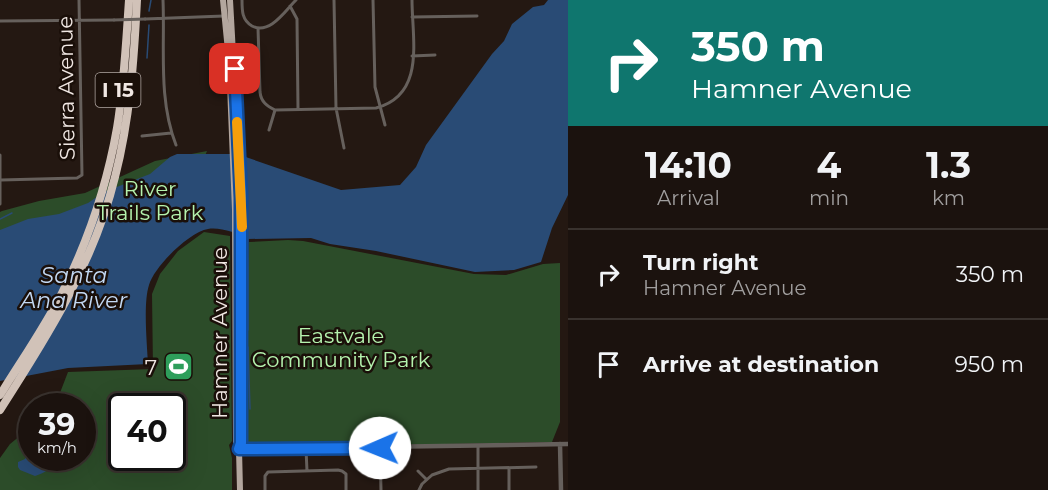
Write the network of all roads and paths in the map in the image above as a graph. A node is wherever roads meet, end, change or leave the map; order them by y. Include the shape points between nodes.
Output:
1 (80, 0) edge
2 (131, 0) edge
3 (163, 0) edge
4 (223, 0) edge
5 (230, 0) edge
6 (242, 0) edge
7 (296, 0) edge
8 (334, 0) edge
9 (373, 0) edge
10 (412, 0) edge
11 (290, 6) junction
12 (228, 16) junction
13 (477, 16) dead end
14 (412, 17) junction
15 (164, 19) junction
16 (80, 20) junction
17 (0, 21) edge
18 (258, 28) junction
19 (435, 55) dead end
20 (412, 56) junction
21 (380, 106) junction
22 (336, 108) junction
23 (298, 109) junction
24 (275, 110) junction
25 (385, 125) dead end
26 (269, 130) dead end
27 (171, 133) junction
28 (142, 136) dead end
29 (176, 145) dead end
30 (344, 148) dead end
31 (0, 155) edge
32 (0, 174) edge
33 (108, 178) junction
34 (1, 180) edge
35 (0, 204) edge
36 (6, 389) edge
37 (0, 403) edge
38 (0, 410) edge
39 (560, 444) junction
40 (568, 444) edge
41 (478, 446) junction
42 (380, 448) junction
43 (239, 449) junction
44 (306, 449) junction
45 (536, 467) dead end
46 (478, 468) junction
47 (509, 468) junction
48 (307, 471) junction
49 (418, 471) dead end
50 (426, 479) junction
51 (240, 490) edge
52 (265, 490) edge
53 (346, 490) edge
54 (381, 490) edge
55 (419, 490) edge
56 (478, 490) edge
57 (509, 490) edge
58 (561, 490) edge

1 - 16 street, Sierra Avenue
2 - 33 highway via 127,90
2 - 33 highway, I 15 via 125,11
2 - 33 highway, I 15 via 137,12 129,108
3 - 15 street
4 - 12 main road, Hamner Avenue
5 - 12 main road, Hamner Avenue
6 - 18 street via 245,20
7 - 11 street
8 - 22 street
9 - 21 street via 375,87
10 - 14 street
11 - 18 street via 273,24
11 - 23 street via 297,19
12 - 15 street
12 - 43 main road, Hamner Avenue via 236,147
13 - 14 street
14 - 20 street
15 - 16 street, bridge
15 - 27 street via 165,101
16 - 17 street
16 - 34 street, Sierra Avenue via 82,175
18 - 24 street via 261,97
19 - 20 street
20 - 21 street via 406,89 395,100
21 - 22 street
21 - 25 street
22 - 23 street
22 - 30 street
23 - 24 street
24 - 26 street
27 - 28 street
27 - 29 street
31 - 32 street
32 - 34 street
33 - 36 highway, I 15 via 58,293
33 - 36 highway, I 15 via 99,228 69,298
34 - 35 street
36 - 37 highway
36 - 38 highway, I 15
39 - 40 street
39 - 41 street
39 - 58 street
41 - 42 street
41 - 46 street
42 - 44 street
42 - 54 street
43 - 44 street
43 - 51 main road, Hamner Avenue
44 - 48 street
45 - 47 street
46 - 47 street
46 - 50 street via 449,469
46 - 56 street
47 - 57 street
48 - 52 street via 266,474
48 - 53 street via 344,472
49 - 50 street
50 - 55 street

